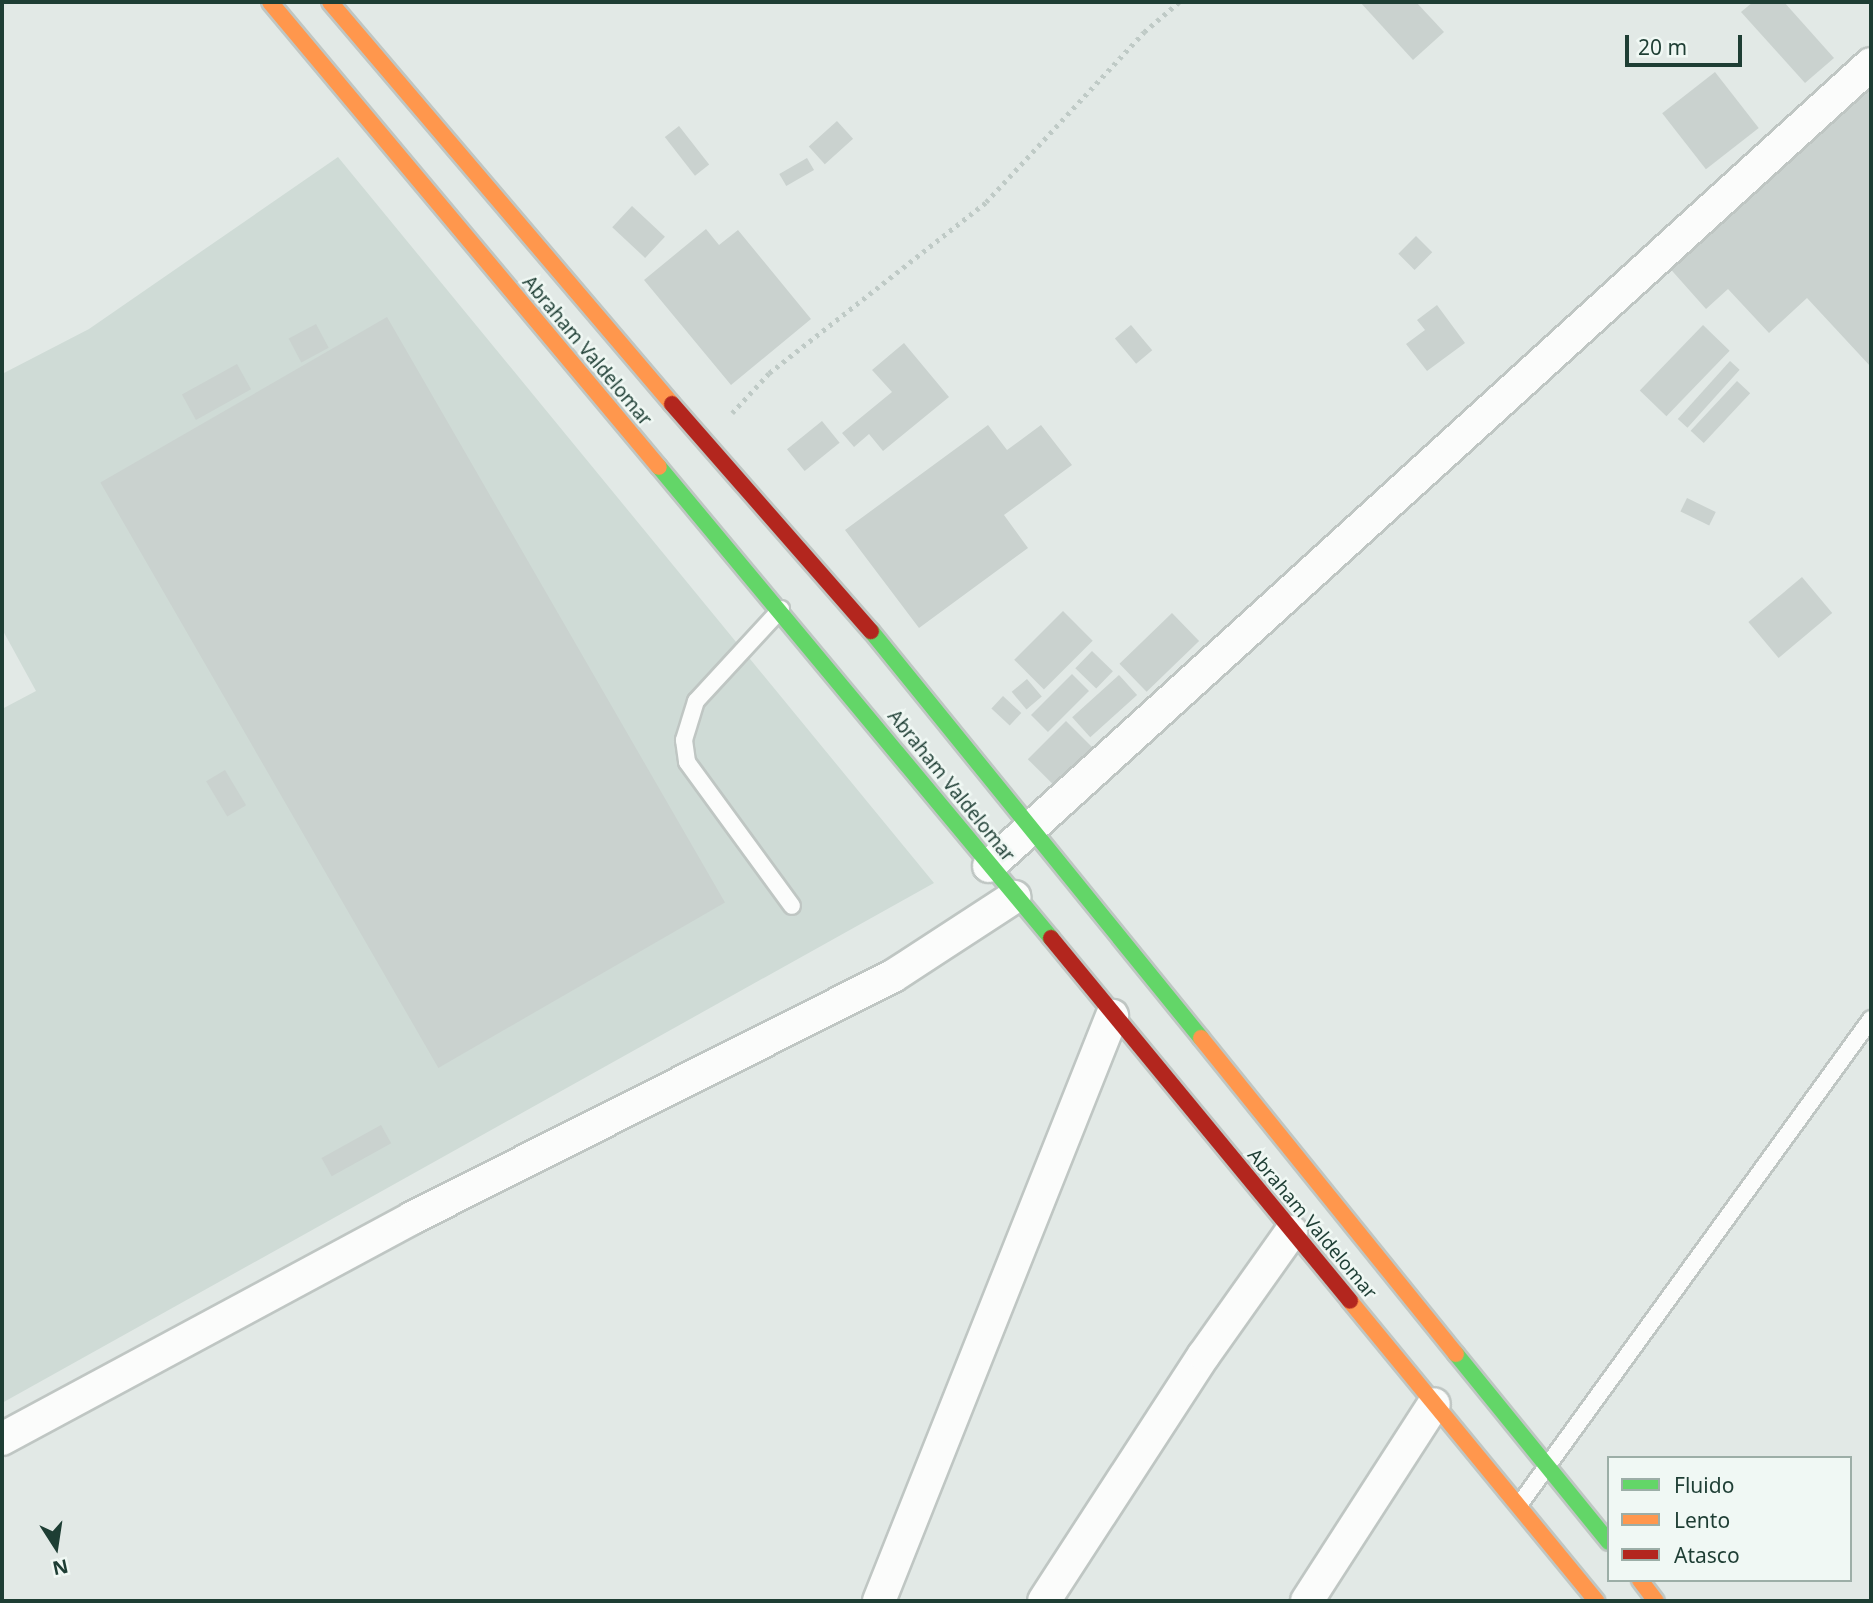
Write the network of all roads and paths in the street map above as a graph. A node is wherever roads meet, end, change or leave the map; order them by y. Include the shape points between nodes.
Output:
1 (270, 2) edge
2 (330, 2) edge
3 (1179, 2) edge
4 (1871, 64) edge
5 (705, 443) junction
6 (823, 572) junction
7 (781, 609) junction
8 (1031, 829) junction
9 (989, 866) junction
10 (1014, 897) junction
11 (792, 906) dead end
12 (1112, 1016) junction
13 (1871, 1019) edge
14 (1291, 1232) junction
15 (1434, 1404) junction
16 (2, 1439) edge
17 (1550, 1468) junction
18 (1519, 1505) junction
19 (1607, 1539) edge
20 (1642, 1582) edge
21 (879, 1601) edge
22 (1044, 1601) edge
23 (1307, 1601) edge
24 (1596, 1601) edge
25 (1656, 1601) edge

1 - 7 main road, Abraham Valdelomar via 533,321
2 - 5 main road, Abraham Valdelomar
3 - 5 path via 1144,32 986,202 769,373
4 - 8 street
5 - 6 main road, Abraham Valdelomar
6 - 7 main road
6 - 8 main road, Abraham Valdelomar
7 - 9 main road, Abraham Valdelomar
7 - 11 lane via 696,701 684,740 687,762
8 - 9 street
8 - 17 main road, Abraham Valdelomar
9 - 10 main road, Abraham Valdelomar
10 - 12 main road, Abraham Valdelomar
10 - 16 street via 893,976 424,1212
12 - 14 main road, Abraham Valdelomar
12 - 21 street
13 - 17 lane
14 - 15 main road, Abraham Valdelomar
14 - 22 street via 1204,1355
15 - 18 main road, Abraham Valdelomar
15 - 23 street
17 - 18 lane
17 - 19 main road, Abraham Valdelomar
18 - 24 main road, Abraham Valdelomar
20 - 25 main road

